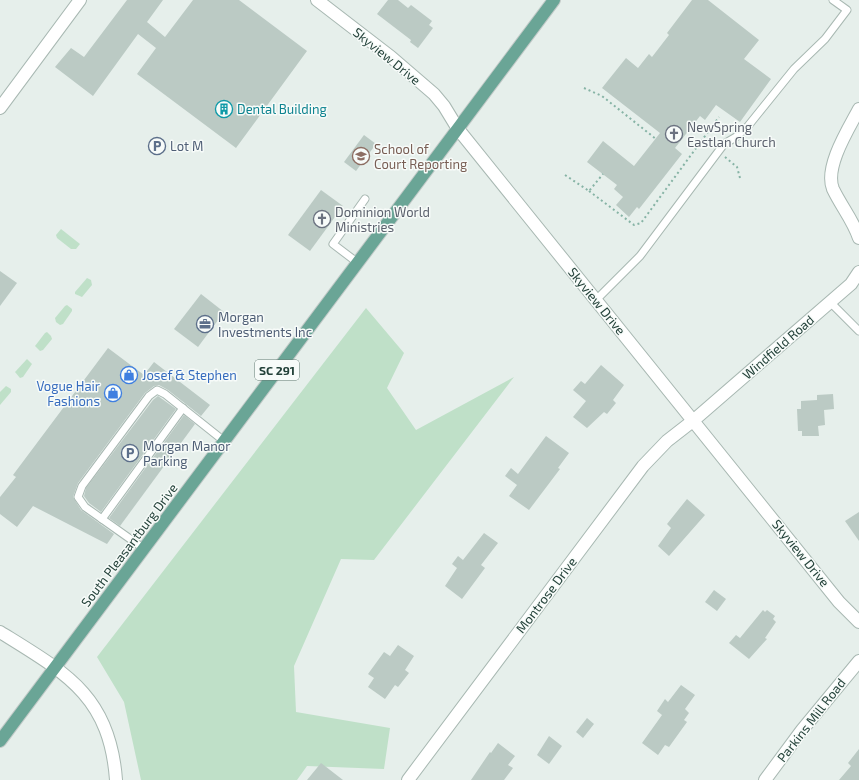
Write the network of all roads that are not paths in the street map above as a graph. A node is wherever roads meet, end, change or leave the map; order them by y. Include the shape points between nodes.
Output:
1 (80, 0) edge
2 (317, 0) edge
3 (554, 0) edge
4 (834, 0) edge
5 (0, 108) edge
6 (859, 109) edge
7 (458, 129) junction
8 (365, 199) dead end
9 (859, 238) edge
10 (358, 263) junction
11 (859, 272) edge
12 (596, 300) junction
13 (830, 302) junction
14 (859, 331) edge
15 (183, 408) junction
16 (694, 420) junction
17 (224, 441) junction
18 (102, 518) junction
19 (143, 548) junction
20 (859, 622) edge
21 (0, 632) edge
22 (859, 661) edge
23 (55, 668) junction
24 (0, 741) edge
25 (116, 780) edge
26 (408, 780) edge
27 (765, 780) edge

1 - 5 street
2 - 7 street, Skyview Drive via 434,94
3 - 7 main road, South Pleasantburg Drive / SC 291
4 - 12 lane via 847,10 825,39 794,69 748,126 736,138 724,144 640,256
6 - 9 street via 834,162 831,175 832,187 855,225
7 - 10 main road, South Pleasantburg Drive / SC 291
7 - 12 street, Skyview Drive
8 - 10 lane via 333,244
10 - 17 main road, South Pleasantburg Drive / SC 291
11 - 13 street, Windfield Road via 851,284
12 - 16 street, Skyview Drive
13 - 14 lane
13 - 16 street, Windfield Road
15 - 17 lane
15 - 18 lane
15 - 18 lane via 157,390 148,396 82,486 78,497 85,507
16 - 20 street, Skyview Drive via 839,602
16 - 26 street, Montrose Drive via 667,441 642,466
17 - 19 main road, South Pleasantburg Drive / SC 291
18 - 19 lane
19 - 23 main road, South Pleasantburg Drive / SC 291
21 - 23 street
22 - 27 street, Parkins Mill Road
23 - 24 main road, South Pleasantburg Drive / SC 291
23 - 25 street via 95,706 112,748

